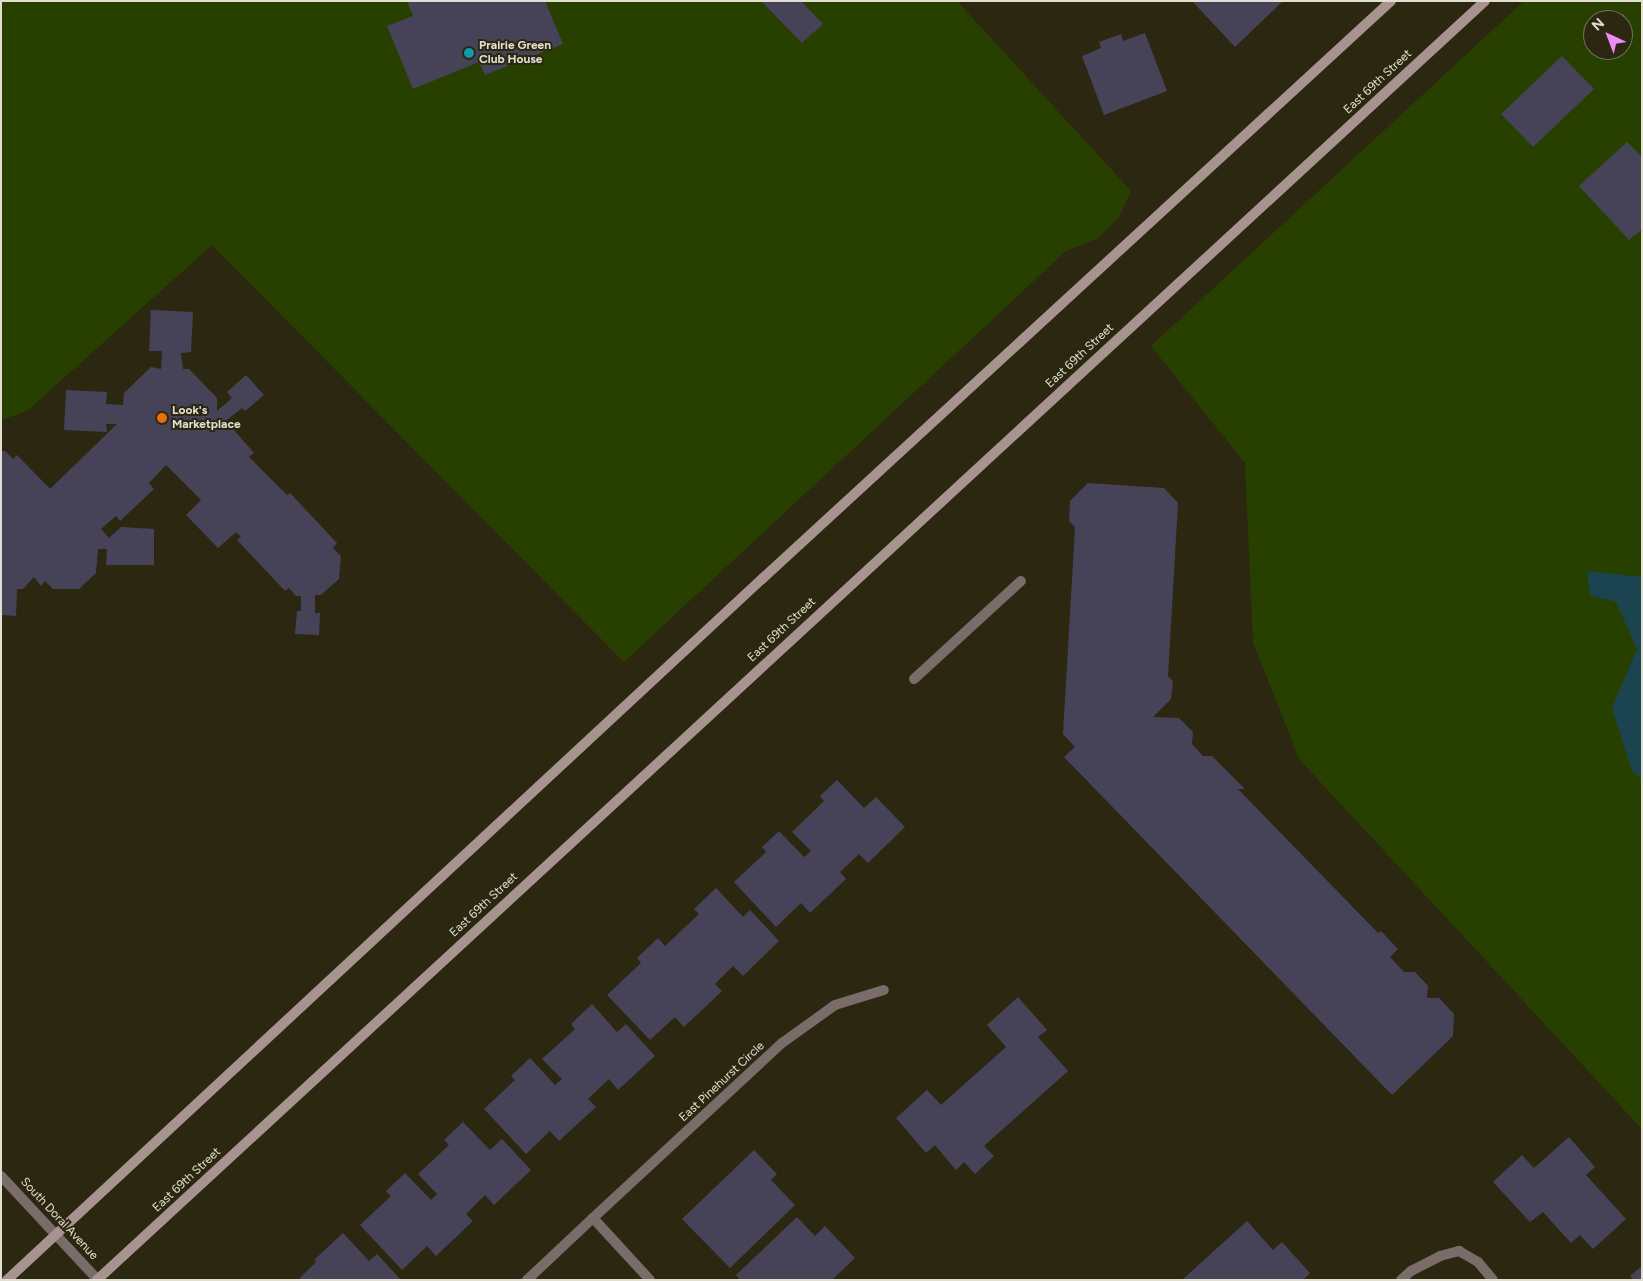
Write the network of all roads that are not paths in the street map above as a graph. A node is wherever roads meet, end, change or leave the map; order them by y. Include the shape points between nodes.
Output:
1 (1391, 1) edge
2 (1485, 1) edge
3 (1021, 581) dead end
4 (914, 680) dead end
5 (884, 990) dead end
6 (1, 1176) edge
7 (592, 1218) junction
8 (56, 1233) junction
9 (1, 1276) edge
10 (6, 1280) edge
11 (98, 1280) edge
12 (526, 1280) edge
13 (650, 1280) edge
14 (1401, 1280) edge
15 (1493, 1280) edge

1 - 8 main road via 776,565
2 - 11 main road, East 69th Street
3 - 4 street
5 - 7 street, East Pinehurst Circle via 835,1005 782,1044
6 - 8 street, South Doral Avenue
7 - 12 street, East Pinehurst Circle
7 - 13 street
8 - 10 main road
8 - 11 street, South Doral Avenue
9 - 10 street
14 - 15 street via 1440,1256 1459,1251 1478,1262

